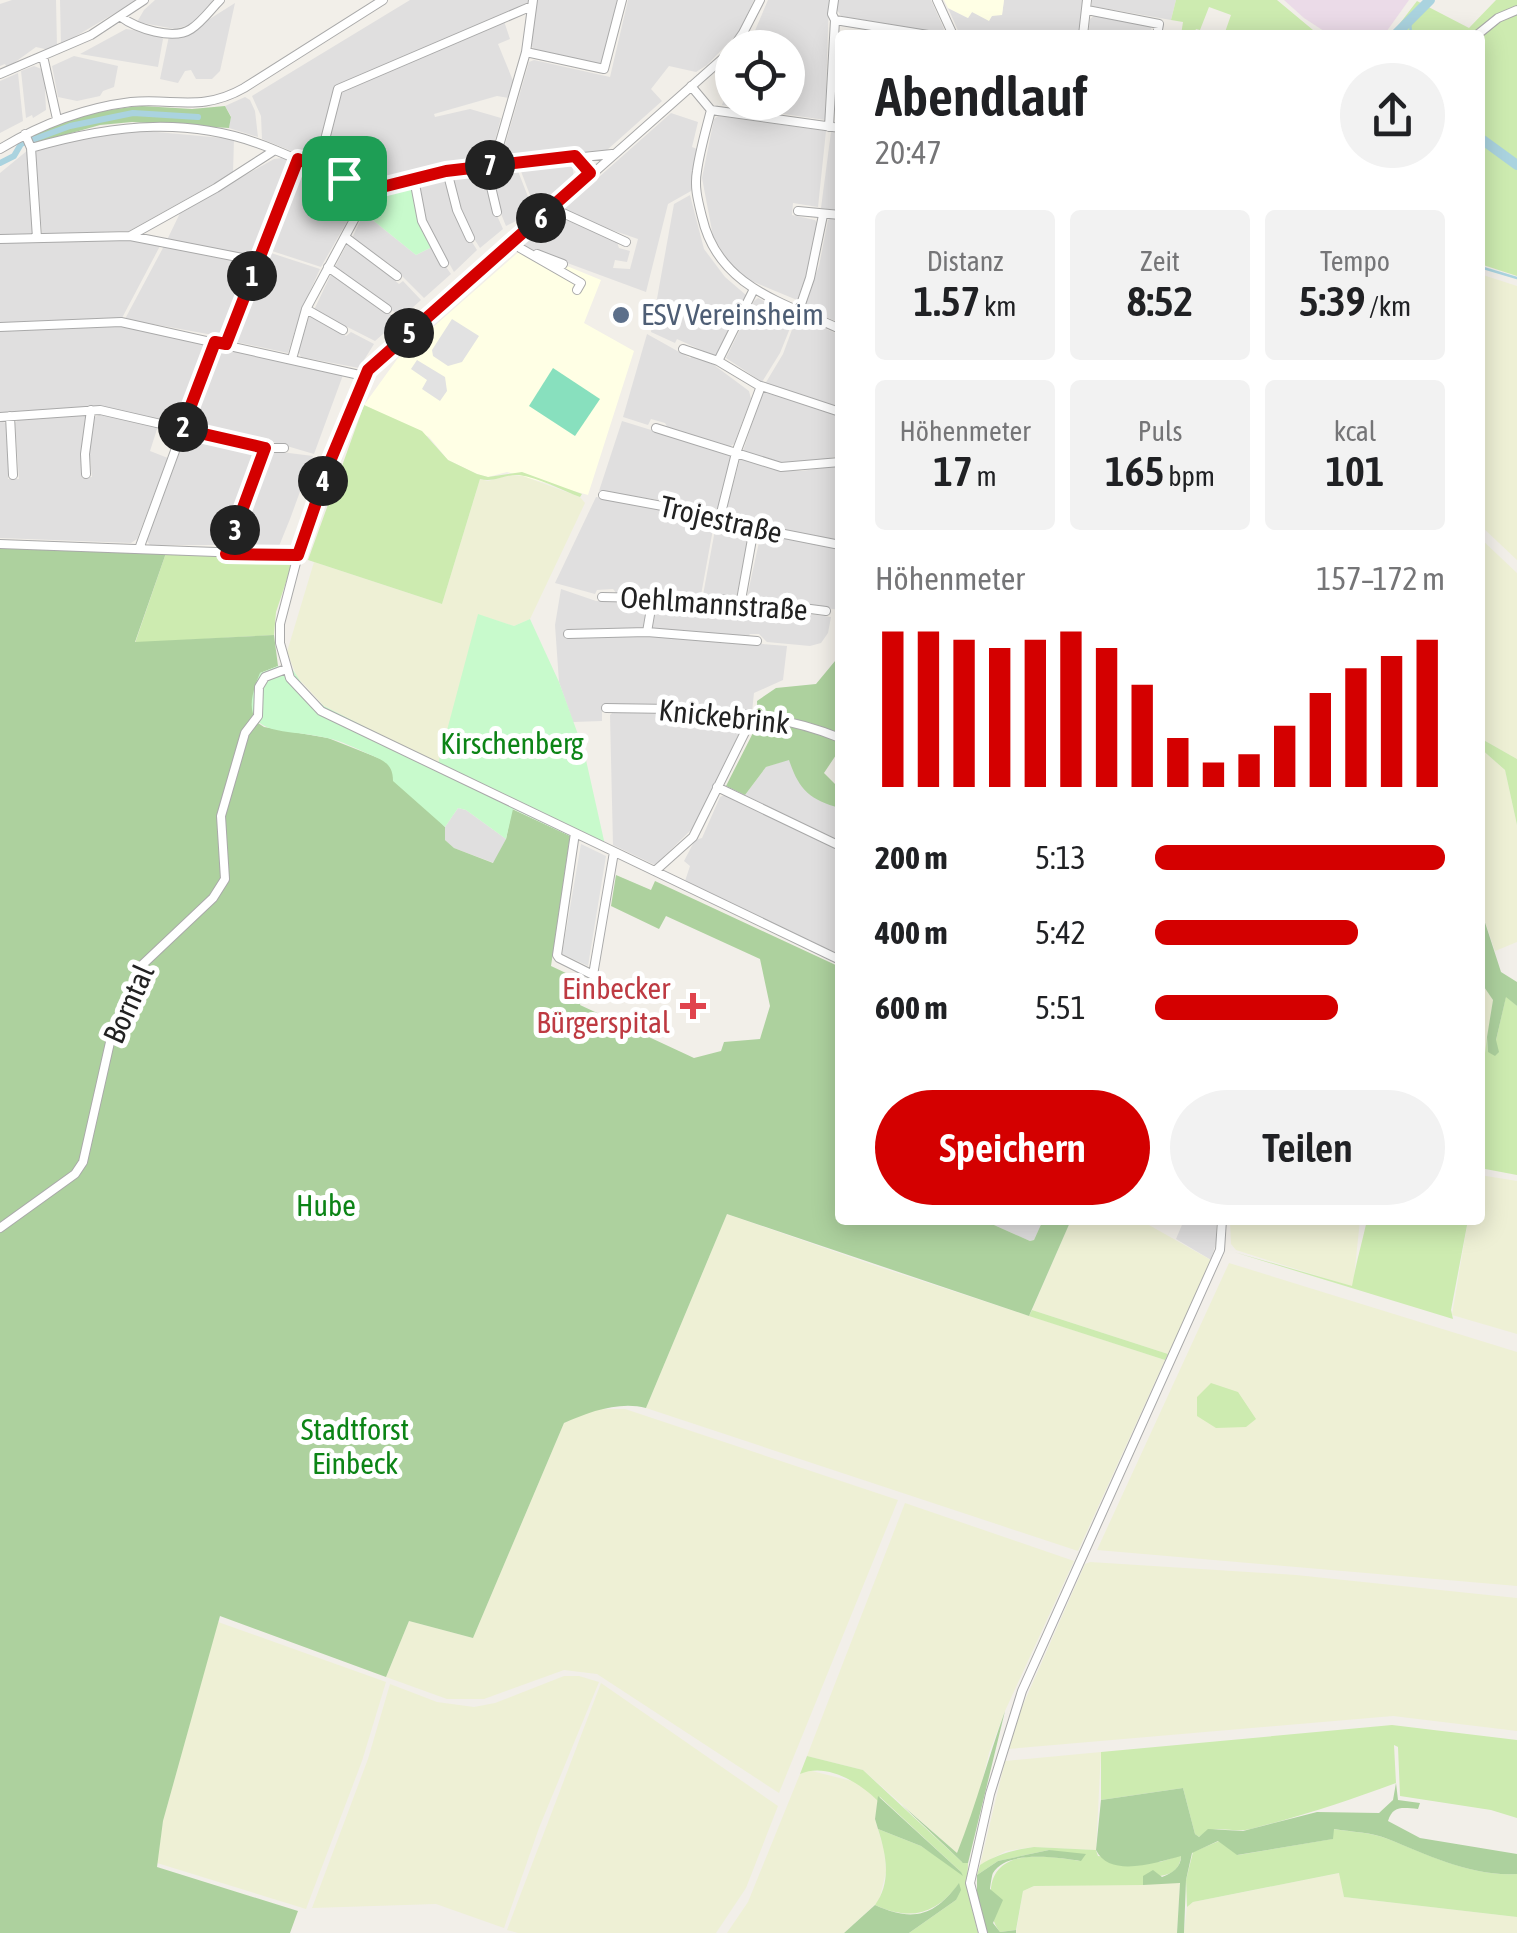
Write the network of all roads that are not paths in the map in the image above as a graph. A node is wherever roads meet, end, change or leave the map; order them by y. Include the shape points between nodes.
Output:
1 (144, 0) edge
2 (220, 0) edge
3 (384, 0) edge
4 (622, 0) edge
5 (760, 0) edge
6 (834, 0) edge
7 (937, 0) edge
8 (532, 3) edge
9 (1087, 5) edge
10 (1517, 10) edge
11 (122, 17) junction
12 (836, 20) junction
13 (835, 30) edge
14 (897, 30) edge
15 (950, 30) edge
16 (1084, 30) edge
17 (1158, 30) edge
18 (1483, 30) edge
19 (835, 35) edge
20 (526, 52) junction
21 (42, 56) junction
22 (0, 74) edge
23 (692, 86) junction
24 (710, 110) junction
25 (57, 119) junction
26 (829, 127) junction
27 (835, 128) edge
28 (25, 134) junction
29 (31, 148) junction
30 (0, 149) edge
31 (274, 150) junction
32 (612, 154) junction
33 (575, 156) junction
34 (298, 159) junction
35 (492, 165) junction
36 (318, 167) junction
37 (446, 171) junction
38 (588, 171) junction
39 (414, 179) junction
40 (370, 190) junction
41 (552, 208) junction
42 (798, 211) dead end
43 (497, 212) dead end
44 (824, 214) junction
45 (835, 215) edge
46 (130, 236) junction
47 (345, 237) junction
48 (37, 238) junction
49 (470, 238) dead end
50 (0, 239) edge
51 (626, 242) dead end
52 (509, 244) junction
53 (258, 261) junction
54 (551, 262) junction
55 (444, 263) dead end
56 (563, 264) dead end
57 (328, 267) junction
58 (397, 276) dead end
59 (754, 289) junction
60 (577, 290) dead end
61 (306, 309) junction
62 (387, 309) dead end
63 (799, 310) junction
64 (0, 326) edge
65 (835, 327) edge
66 (343, 330) dead end
67 (215, 342) junction
68 (226, 344) junction
69 (683, 349) dead end
70 (292, 358) junction
71 (718, 361) junction
72 (364, 376) junction
73 (761, 386) junction
74 (91, 410) junction
75 (835, 410) edge
76 (5, 416) edge
77 (656, 428) dead end
78 (182, 429) junction
79 (265, 448) junction
80 (284, 448) dead end
81 (736, 453) junction
82 (835, 462) edge
83 (86, 474) dead end
84 (13, 475) dead end
85 (603, 495) dead end
86 (720, 517) junction
87 (754, 528) junction
88 (835, 543) edge
89 (0, 544) edge
90 (138, 550) junction
91 (226, 554) junction
92 (298, 555) junction
93 (602, 597) dead end
94 (653, 597) junction
95 (741, 600) junction
96 (826, 612) dead end
97 (647, 632) junction
98 (568, 634) dead end
99 (757, 641) dead end
100 (286, 669) junction
101 (606, 708) dead end
102 (754, 714) junction
103 (835, 736) edge
104 (717, 787) junction
105 (575, 833) junction
106 (835, 844) edge
107 (614, 852) junction
108 (655, 871) junction
109 (835, 958) edge
110 (1222, 1225) edge
111 (0, 1228) edge
112 (983, 1933) edge

1 - 11 street
2 - 11 street via 192,28 176,34
3 - 25 street via 220,100 134,102
4 - 20 street via 604,69
5 - 23 street via 744,33
6 - 12 street
7 - 15 street
8 - 20 street
8 - 36 street via 338,90
9 - 16 street
9 - 17 street via 1159,24
10 - 18 street
11 - 21 street
12 - 13 street
12 - 14 street
19 - 26 street
20 - 35 street
21 - 22 street
21 - 25 street
23 - 24 street
23 - 32 street
24 - 26 street
24 - 59 street via 696,172 704,224 723,264
25 - 28 street
26 - 27 street
28 - 29 street
28 - 30 street
29 - 31 street via 142,125 203,130
29 - 48 street
31 - 34 street
31 - 46 street
32 - 33 street
32 - 38 street
33 - 35 street
33 - 38 street
34 - 36 street
34 - 53 street
35 - 37 street
35 - 43 street
36 - 40 street
37 - 39 street
37 - 49 street
38 - 41 street
39 - 40 street
39 - 55 street via 422,221
40 - 47 street
41 - 51 street
41 - 52 street
42 - 44 street
44 - 45 street
44 - 63 street
46 - 48 street
46 - 53 street
47 - 57 street
47 - 58 street
48 - 50 street
52 - 54 street
52 - 72 street
53 - 68 street
54 - 56 street
54 - 60 street via 581,283
57 - 61 street
57 - 62 street
59 - 63 street
59 - 71 street
61 - 66 street
61 - 70 street
63 - 65 street
64 - 67 street via 121,322
67 - 68 street
67 - 78 street
68 - 70 street
69 - 71 street
70 - 72 street
71 - 73 street
72 - 92 street
73 - 75 street
73 - 81 street
74 - 76 street
74 - 78 street
74 - 83 street
76 - 84 street
77 - 81 street
78 - 79 street
78 - 90 street
79 - 80 street
79 - 91 street
81 - 82 street via 781,467
81 - 86 street
85 - 86 street, Trojestraße
86 - 87 street, Trojestraße
87 - 88 street, Trojestraße
87 - 95 street
89 - 90 street
90 - 91 street
91 - 92 street
92 - 100 street via 280,624
93 - 94 street, Oehlmannstraße
94 - 95 street, Oehlmannstraße
94 - 97 street
95 - 96 street, Oehlmannstraße
97 - 98 street
97 - 99 street
100 - 105 street via 322,710
100 - 111 street, Borntal via 259,688 258,716 246,733 221,816 221,888 141,966 113,1029 83,1162
101 - 102 street, Knickebrink
102 - 103 street, Knickebrink
102 - 104 street
104 - 106 street
104 - 108 street via 692,837
105 - 107 street
105 - 107 street via 557,954 593,974
107 - 108 street
108 - 109 street
110 - 112 street via 1220,1250 1022,1690 970,1884

